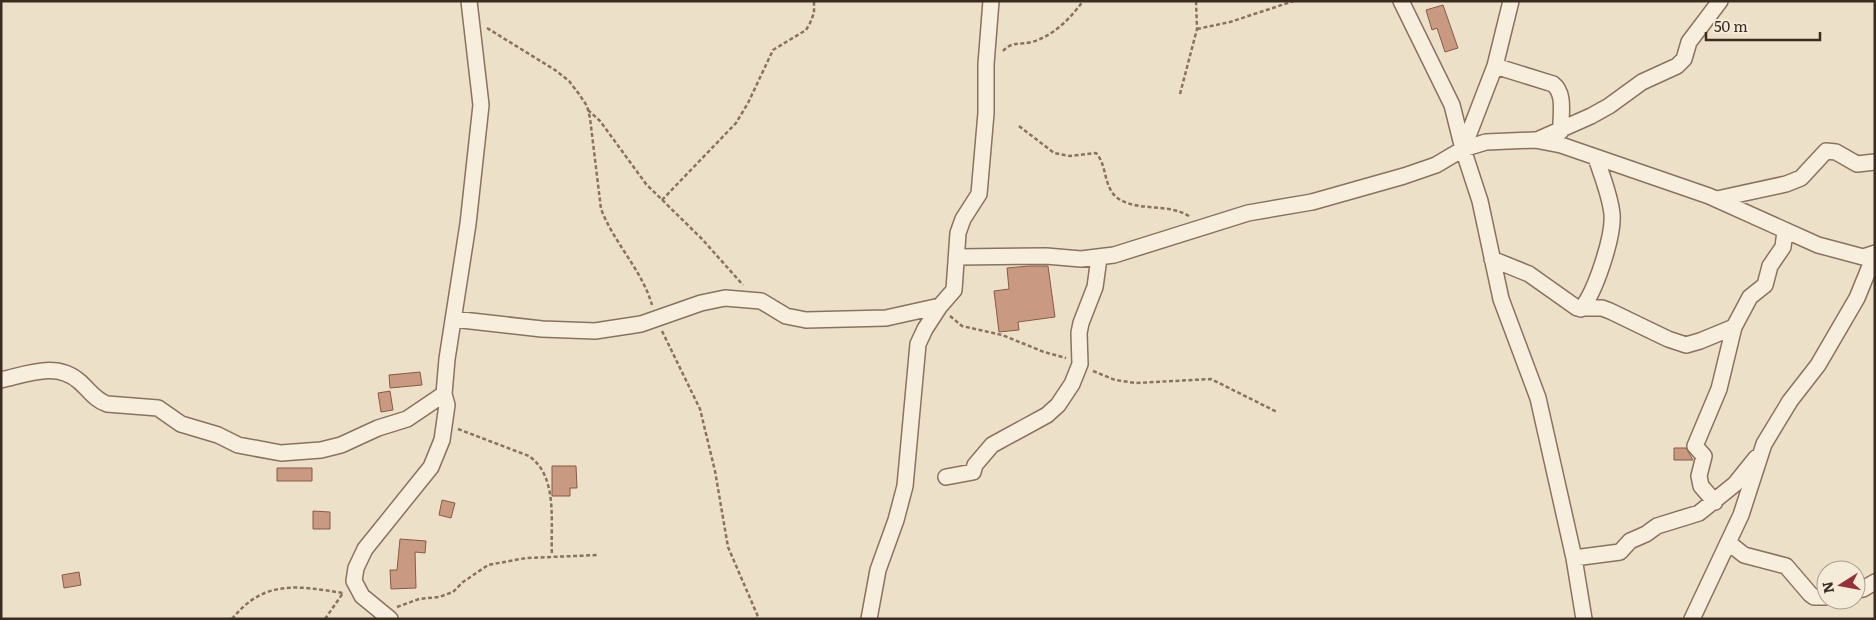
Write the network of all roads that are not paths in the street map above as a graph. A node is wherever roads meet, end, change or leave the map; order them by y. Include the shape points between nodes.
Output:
1 (992, 1) edge
2 (1401, 1) edge
3 (1511, 1) edge
4 (1720, 1) edge
5 (470, 7) edge
6 (1494, 66) junction
7 (1561, 131) junction
8 (1535, 140) junction
9 (1463, 149) junction
10 (1596, 158) junction
11 (1875, 162) edge
12 (1717, 200) junction
13 (1786, 231) junction
14 (1875, 254) edge
15 (958, 256) junction
16 (1099, 258) junction
17 (1492, 259) junction
18 (940, 306) junction
19 (1582, 309) junction
20 (453, 319) junction
21 (1734, 327) junction
22 (1, 380) edge
23 (444, 394) junction
24 (1764, 444) junction
25 (946, 477) dead end
26 (1714, 502) junction
27 (1729, 543) junction
28 (1574, 558) junction
29 (1816, 597) edge
30 (387, 615) edge
31 (869, 619) edge
32 (1584, 619) edge
33 (1692, 619) edge

1 - 15 street via 982,175 979,194 958,232
2 - 9 street via 1452,105
3 - 6 street
4 - 7 street via 1689,42 1684,59 1678,66 1642,82 1609,106
5 - 20 street via 481,105 468,224
6 - 7 street via 1558,88
6 - 9 street
7 - 8 street
8 - 9 street via 1486,142
8 - 10 street via 1561,145
9 - 16 street via 1436,165 1404,176 1312,202 1248,213 1204,229
9 - 17 street via 1480,201
10 - 12 street
10 - 19 street via 1612,221 1601,267
11 - 12 street via 1857,164 1836,152 1826,151 1801,178
12 - 13 street
13 - 14 street via 1818,245 1863,256
13 - 21 street via 1783,247 1770,266 1763,288 1750,297
14 - 24 street via 1857,298 1818,365 1790,401
15 - 16 street
15 - 18 street via 954,290
16 - 25 street via 1095,287 1079,333 1080,364 1058,405 1047,415 992,445 973,472
17 - 19 street via 1529,274 1571,305
17 - 28 street via 1501,299 1538,398
18 - 20 street via 886,318 806,320 786,316 761,301 717,298 641,324 595,331
18 - 31 street via 918,344 905,486 878,570
19 - 21 street via 1610,311 1686,345
20 - 23 street
21 - 26 street via 1718,389 1706,424 1695,442 1704,456 1699,476 1701,486
22 - 23 street via 41,370 62,372 73,376 100,402 158,408 181,424 238,445 281,453 321,450 341,444 408,419
23 - 30 street via 446,422 431,467 365,549 356,568 354,581 362,596
24 - 26 street via 1750,468
24 - 27 street
26 - 28 street via 1693,516 1657,526 1630,541 1620,552
27 - 29 street via 1744,556 1786,566
27 - 33 street
28 - 32 street

